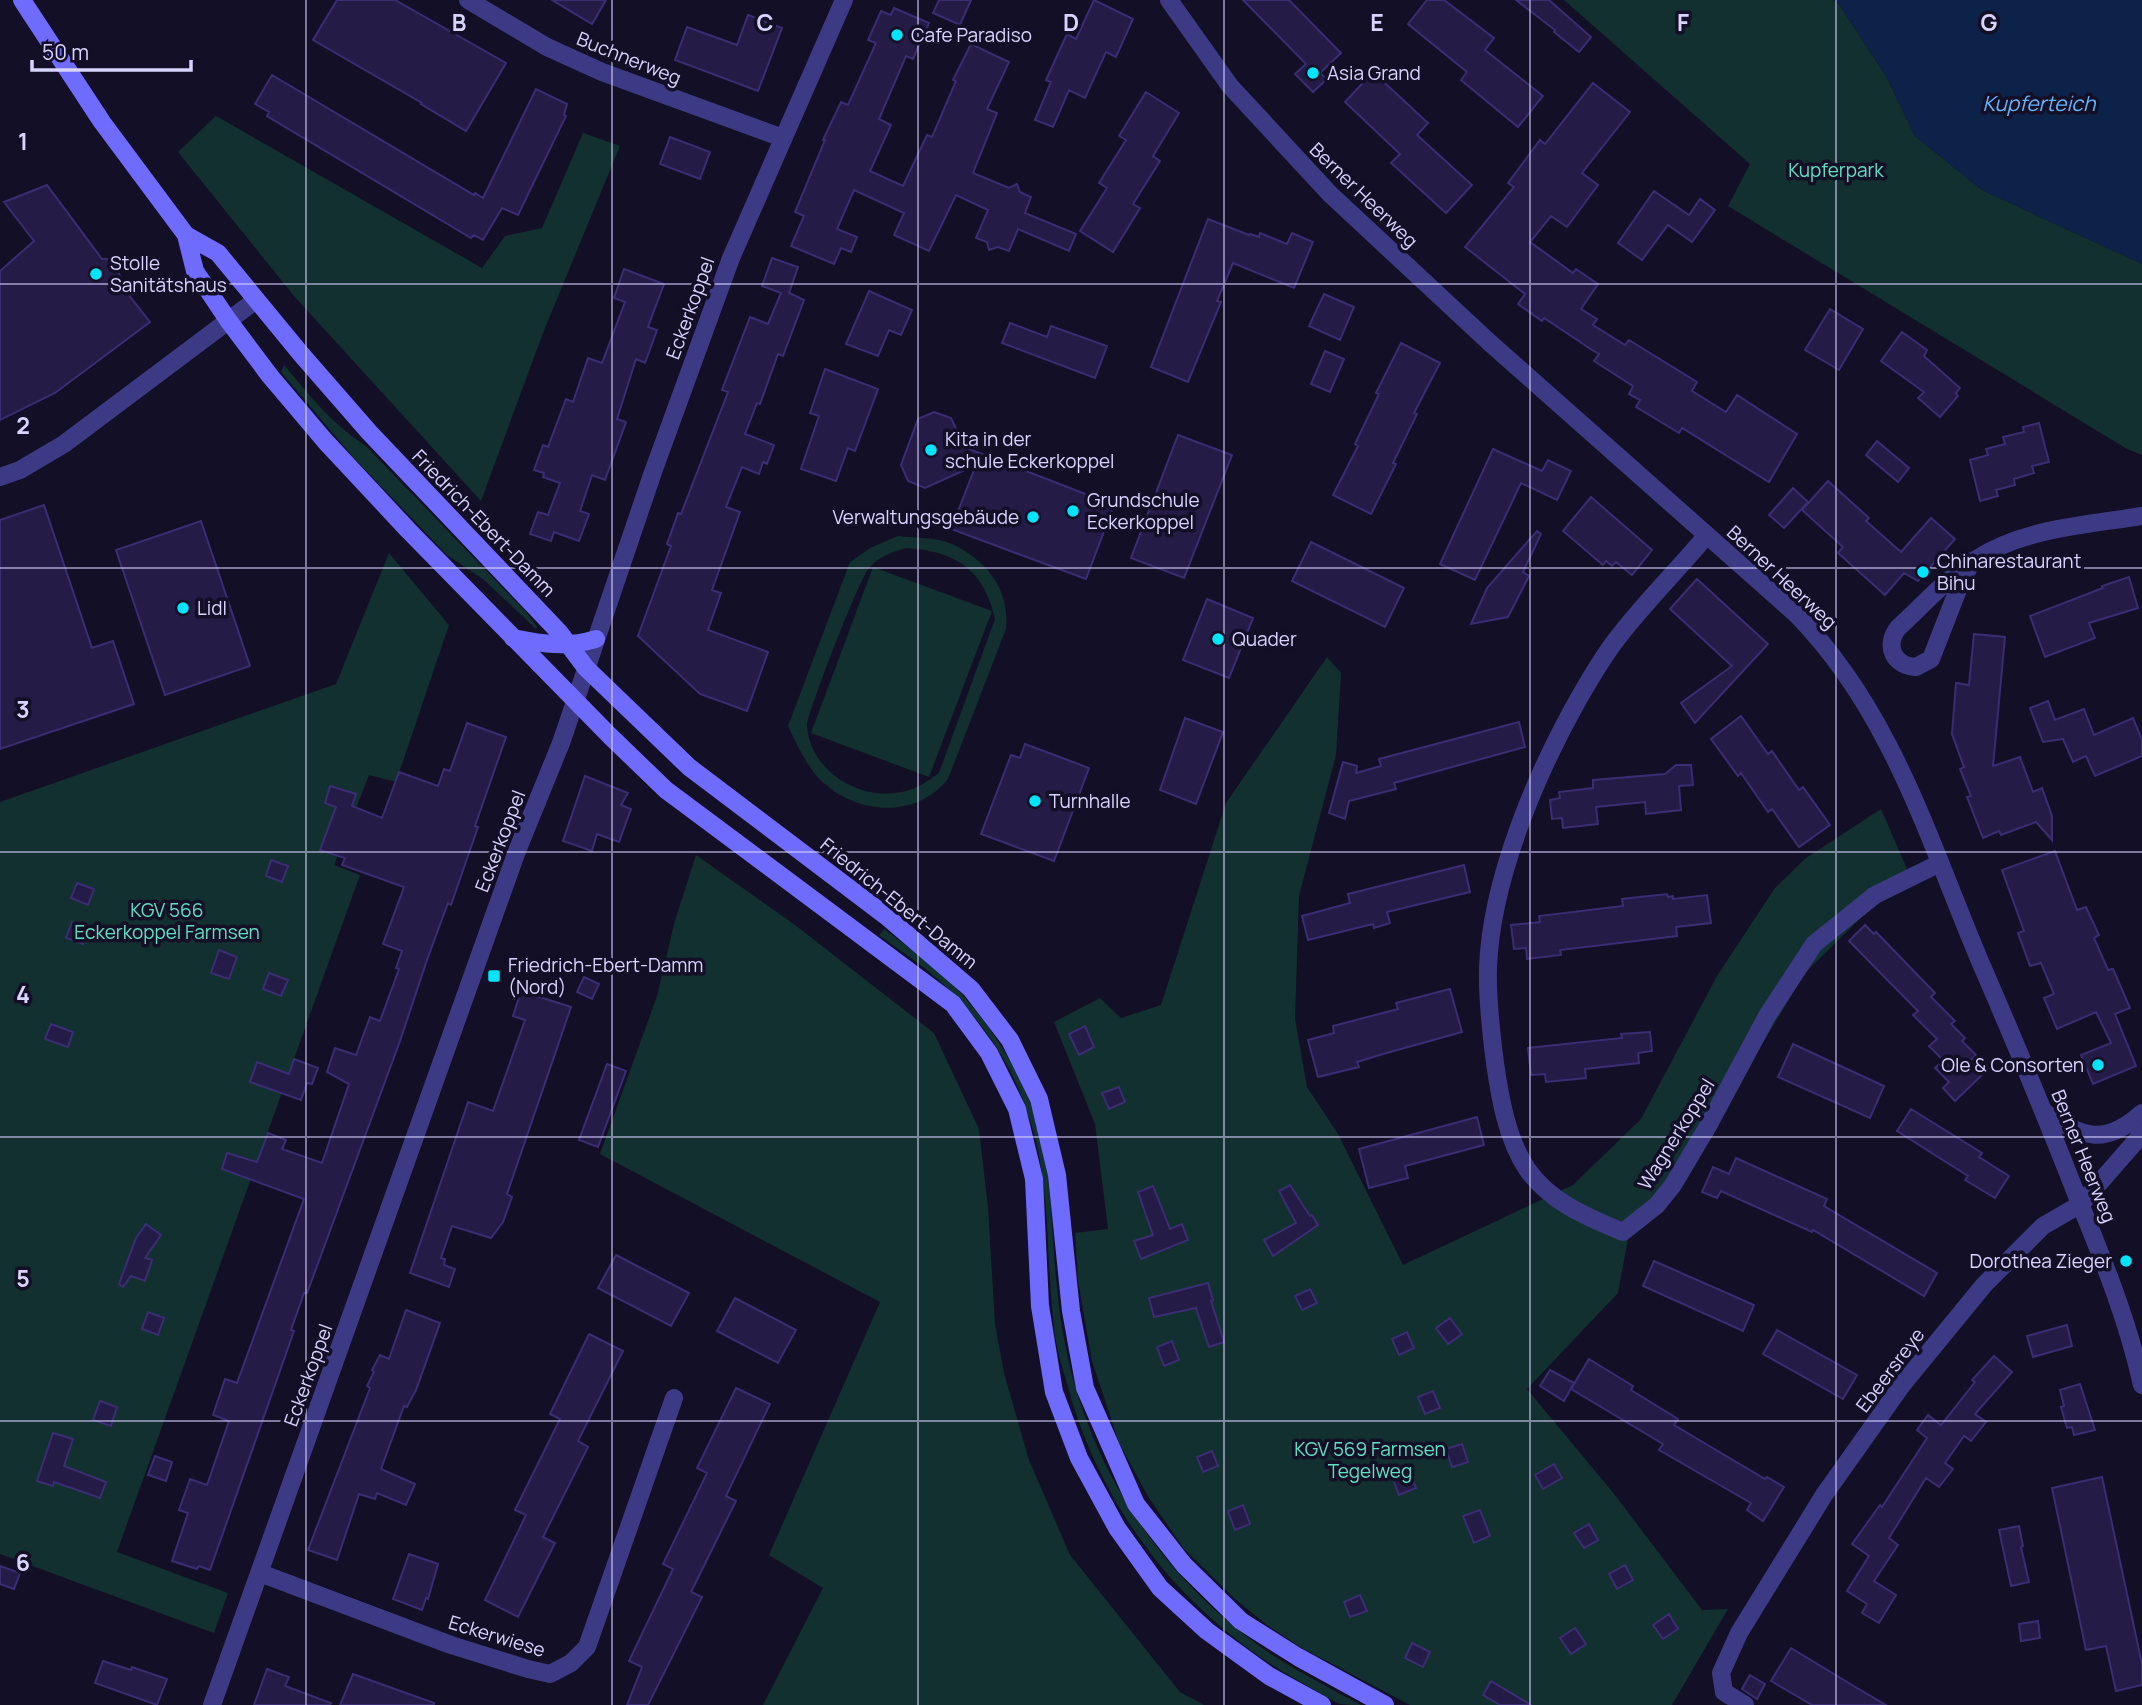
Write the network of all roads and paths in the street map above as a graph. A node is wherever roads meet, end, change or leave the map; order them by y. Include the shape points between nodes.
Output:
1 (22, 0) edge
2 (468, 0) edge
3 (844, 0) edge
4 (1169, 0) edge
5 (783, 138) junction
6 (186, 235) junction
7 (256, 300) junction
8 (228, 320) junction
9 (0, 477) edge
10 (2142, 516) edge
11 (1706, 536) junction
12 (1972, 561) junction
13 (513, 639) junction
14 (596, 639) junction
15 (568, 645) junction
16 (586, 668) junction
17 (575, 701) junction
18 (1940, 863) junction
19 (2044, 1112) junction
20 (2142, 1113) edge
21 (2142, 1134) edge
22 (2081, 1204) junction
23 (2142, 1385) edge
24 (674, 1398) dead end
25 (260, 1573) junction
26 (212, 1705) edge
27 (1322, 1705) edge
28 (1385, 1705) edge
29 (1745, 1705) edge

1 - 6 main road, Friedrich-Ebert-Damm via 95,112
2 - 5 street, Buchnerweg via 547,47 602,72
3 - 5 street, Eckerkoppel
4 - 11 street, Berner Heerweg via 1230,86 1330,194
5 - 14 street, Eckerkoppel via 731,258
6 - 7 main road, Friedrich-Ebert-Damm via 218,253
6 - 8 main road, Friedrich-Ebert-Damm via 195,271
7 - 8 street
7 - 15 main road, Friedrich-Ebert-Damm via 369,432
8 - 9 street via 64,444
8 - 13 main road, Friedrich-Ebert-Damm via 325,441
10 - 12 street via 2031,534
11 - 18 street, Berner Heerweg via 1796,614 1842,667 1884,737
11 - 18 street, Wagnerkoppel via 1615,641 1541,772 1511,850 1488,967 1491,1034 1499,1093 1527,1168 1554,1198 1623,1232 1657,1205 1673,1185 1767,1016 1814,944 1875,895
12 - 12 street via 1894,633 1891,646 1900,663 1916,667 1931,659
13 - 15 main road
13 - 17 main road, Friedrich-Ebert-Damm
14 - 15 main road
14 - 16 street, Eckerkoppel
15 - 16 main road, Friedrich-Ebert-Damm
16 - 17 street, Eckerkoppel
16 - 28 main road, Friedrich-Ebert-Damm via 689,767 886,916 971,989 1010,1041 1039,1099 1058,1175 1070,1311 1085,1388 1136,1504 1184,1566 1241,1621
17 - 25 street, Eckerkoppel via 517,851
17 - 27 main road, Friedrich-Ebert-Damm via 666,790 953,1004 989,1052 1017,1109 1034,1180 1040,1306 1054,1392 1079,1458 1117,1528 1160,1588 1207,1631 1269,1676
18 - 19 street, Berner Heerweg
19 - 20 street via 2076,1132 2097,1136 2128,1126
19 - 22 street, Berner Heerweg
21 - 22 street, Ebeersreye
22 - 23 street, Berner Heerweg via 2112,1282
22 - 29 street, Ebeersreye via 2043,1226 1984,1284 1902,1385 1824,1495 1739,1633 1721,1673 1724,1692
24 - 25 street, Eckerwiese via 587,1647 572,1663 550,1674 451,1645
25 - 26 street, Eckerkoppel

